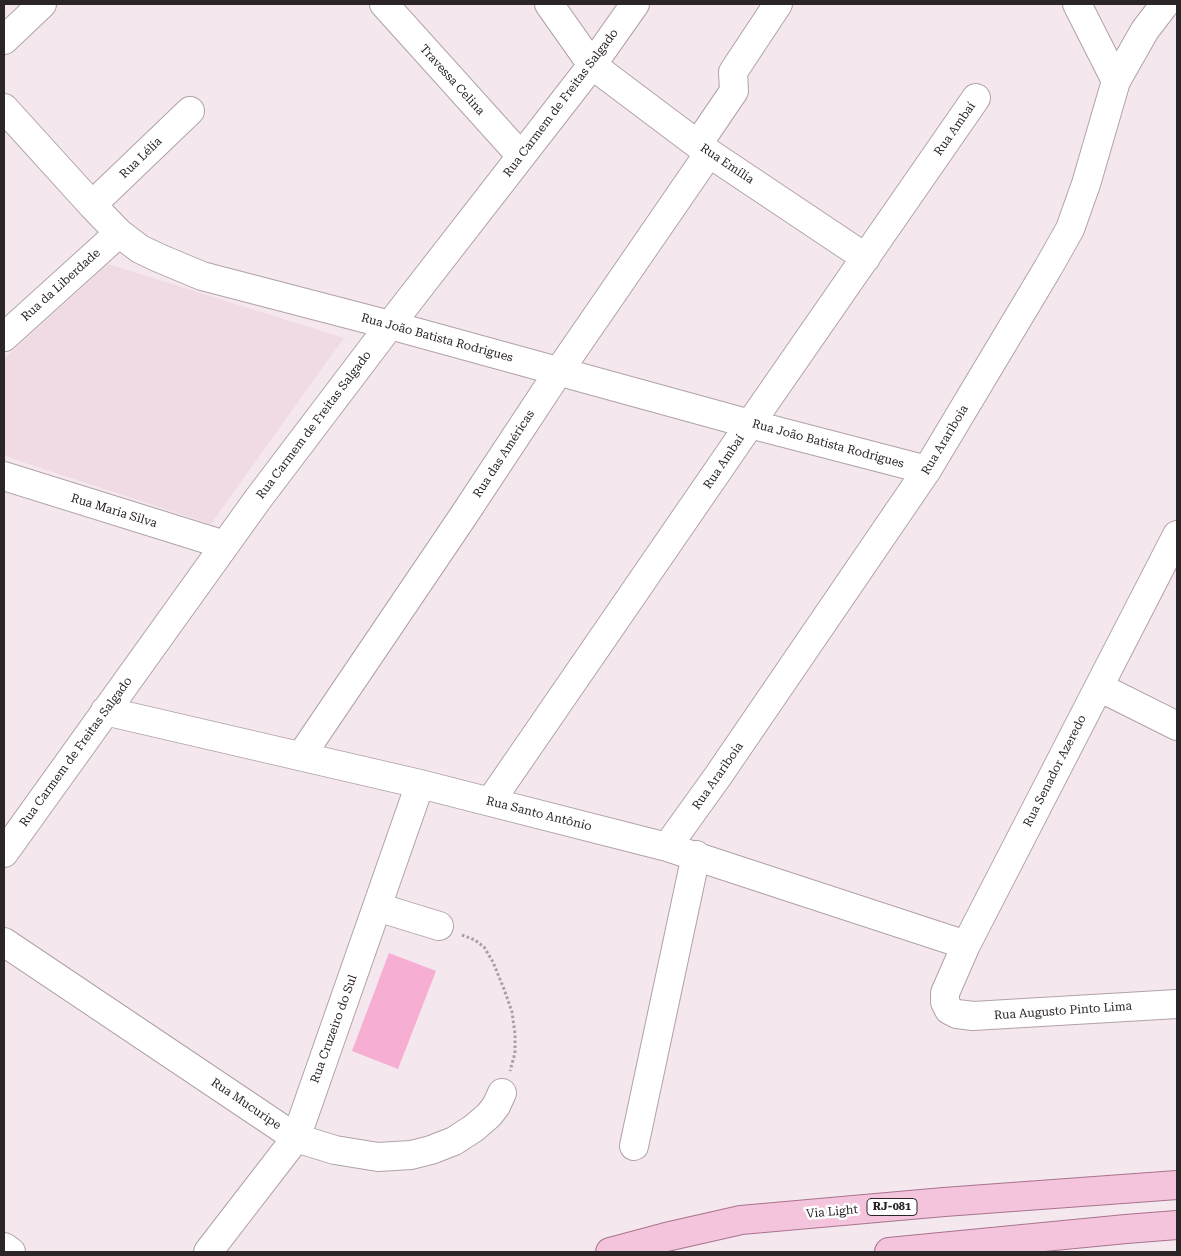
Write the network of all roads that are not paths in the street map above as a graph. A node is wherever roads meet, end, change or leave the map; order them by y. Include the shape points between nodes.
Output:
1 (42, 4) edge
2 (384, 4) edge
3 (549, 4) edge
4 (635, 4) edge
5 (778, 4) edge
6 (1077, 4) edge
7 (1165, 4) edge
8 (4, 40) edge
9 (592, 65) junction
10 (1116, 81) junction
11 (976, 98) dead end
12 (4, 108) edge
13 (190, 111) dead end
14 (703, 148) junction
15 (521, 156) junction
16 (92, 206) junction
17 (119, 233) junction
18 (866, 258) junction
19 (390, 325) junction
20 (4, 336) edge
21 (559, 371) junction
22 (750, 424) junction
23 (927, 470) junction
24 (4, 476) edge
25 (1177, 534) edge
26 (225, 545) junction
27 (1098, 688) junction
28 (105, 711) junction
29 (1177, 726) edge
30 (301, 756) junction
31 (420, 784) junction
32 (490, 802) junction
33 (667, 846) junction
34 (4, 854) edge
35 (696, 855) junction
36 (377, 907) junction
37 (439, 926) road end
38 (4, 942) edge
39 (966, 945) junction
40 (1177, 1004) edge
41 (949, 1010) joint
42 (502, 1093) road end
43 (296, 1138) junction
44 (634, 1146) dead end
45 (1177, 1185) edge
46 (1177, 1225) edge
47 (4, 1247) edge
48 (12, 1252) edge
49 (208, 1252) edge
50 (610, 1252) edge
51 (889, 1252) edge

1 - 8 street
2 - 15 street, Travessa Celina
3 - 9 street, Rua Emília
4 - 9 street, Rua Carmem de Freitas Salgado
5 - 14 street, Rua das Américas via 732,72 734,91
6 - 10 street
7 - 10 street, Rua Arariboia via 1145,30
9 - 14 street, Rua Emília
9 - 15 street, Rua Carmem de Freitas Salgado
10 - 23 street, Rua Arariboia via 1070,229
11 - 18 street, Rua Ambaí
12 - 16 street, Rua João Batista Rodrigues
13 - 16 street, Rua Lélia
14 - 18 street, Rua Emília
14 - 21 street, Rua das Américas
15 - 19 street, Rua Carmem de Freitas Salgado
16 - 17 street, Rua João Batista Rodrigues
17 - 19 street, Rua João Batista Rodrigues via 140,249 202,276
17 - 20 street, Rua da Liberdade
18 - 22 street, Rua Ambaí
19 - 21 street, Rua João Batista Rodrigues
19 - 26 street, Rua Carmem de Freitas Salgado
21 - 22 street, Rua João Batista Rodrigues
21 - 30 street, Rua das Américas
22 - 23 street, Rua João Batista Rodrigues
22 - 32 street, Rua Ambaí
23 - 33 street, Rua Arariboia
24 - 26 street, Rua Maria Silva
25 - 27 street, Rua Senador Azeredo
26 - 28 street, Rua Carmem de Freitas Salgado
27 - 29 street
27 - 39 street, Rua Senador Azeredo
28 - 30 street, Rua Santo Antônio
28 - 34 street, Rua Carmem de Freitas Salgado
30 - 31 street, Rua Santo Antônio
31 - 32 street, Rua Santo Antônio
31 - 36 street, Rua Cruzeiro do Sul
32 - 33 street, Rua Santo Antônio
33 - 35 street, Rua Santo Antônio
35 - 39 street, Rua Santo Antônio
35 - 44 street
36 - 37 street
36 - 43 street, Rua Cruzeiro do Sul
38 - 43 street, Rua Mucuripe
39 - 41 street, Rua Senador Azeredo via 945,993
40 - 41 street, Rua Augusto Pinto Lima via 996,1016 958,1014
42 - 43 street, Rua Mucuripe via 489,1115 474,1128 432,1150 411,1155 378,1157 335,1150
43 - 49 street, Rua Cruzeiro do Sul
45 - 50 main road, Via Light / RJ-081 via 741,1220
46 - 51 main road
47 - 48 street

